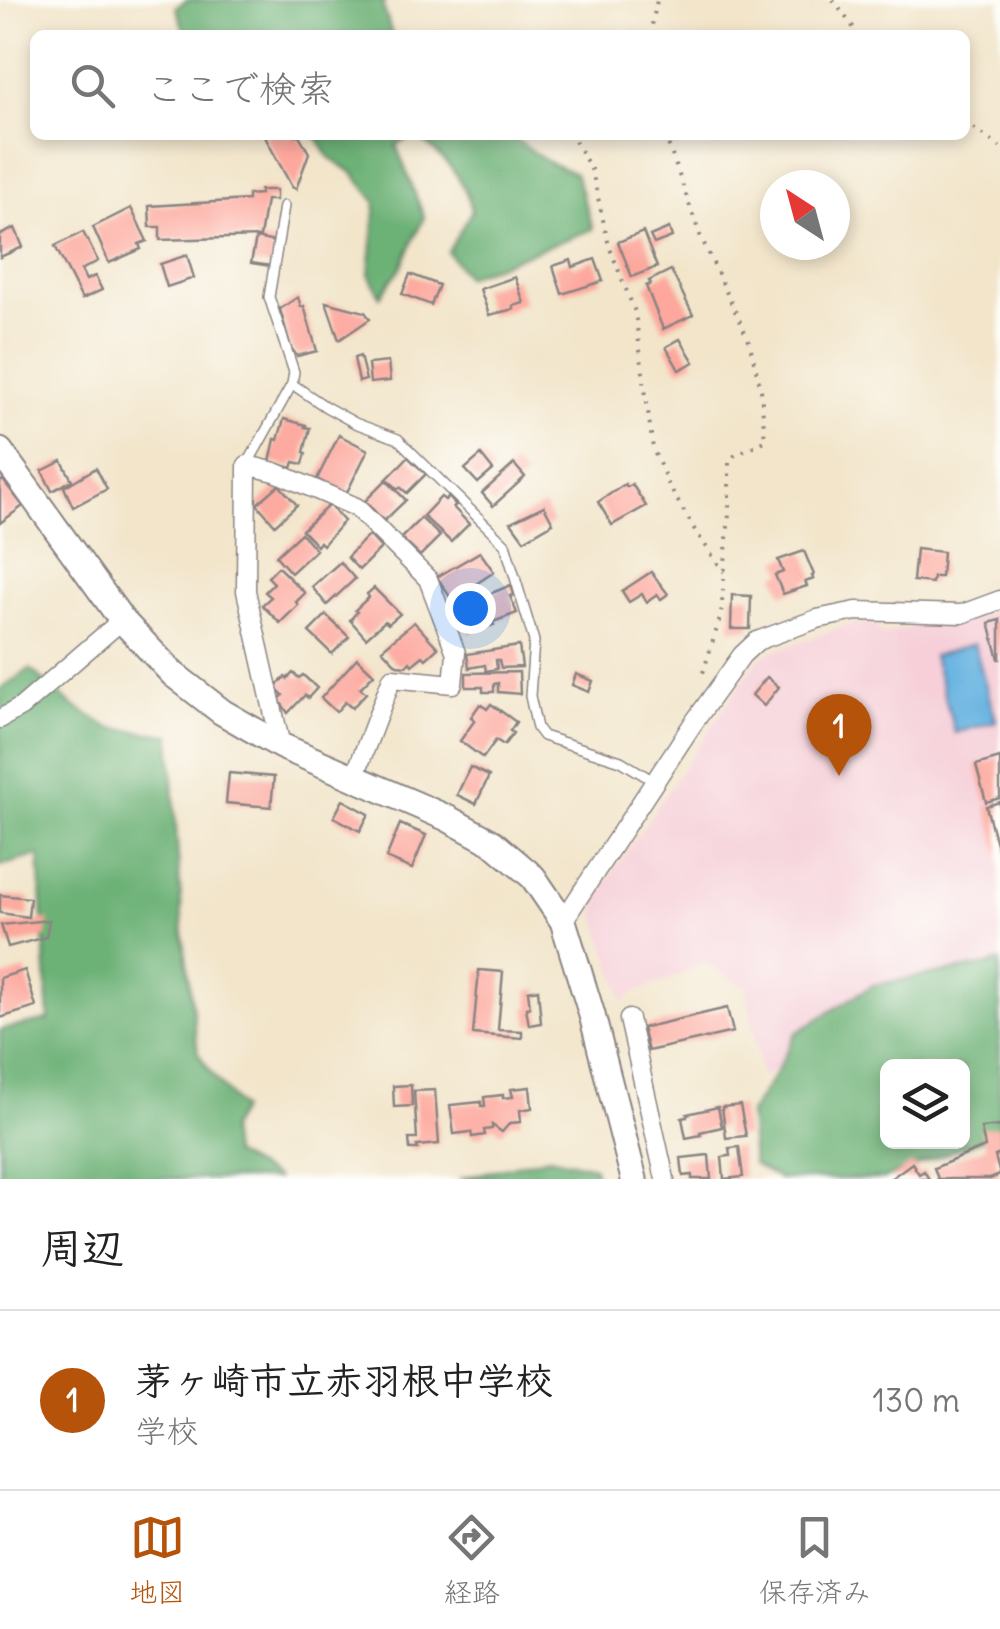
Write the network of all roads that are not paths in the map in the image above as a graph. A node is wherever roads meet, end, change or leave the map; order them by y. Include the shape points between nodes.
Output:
1 (284, 206) dead end
2 (292, 384) junction
3 (0, 451) edge
4 (247, 465) junction
5 (1000, 600) edge
6 (122, 620) junction
7 (0, 720) edge
8 (280, 746) junction
9 (354, 778) junction
10 (654, 782) junction
11 (563, 921) junction
12 (629, 1019) dead end
13 (634, 1179) edge
14 (665, 1179) edge

1 - 2 lane via 269,297 294,372
2 - 4 lane
2 - 10 lane via 326,408 398,439 505,544 534,642 530,696 543,736 621,761
3 - 6 street
4 - 8 street via 246,591
4 - 9 street via 356,508 428,580 456,652 454,684 392,678
5 - 10 street via 962,614 856,611 758,642 742,654
6 - 7 street
6 - 8 street via 173,674
8 - 9 street
9 - 11 street via 493,844 533,878
10 - 11 street
11 - 13 street
12 - 14 street

